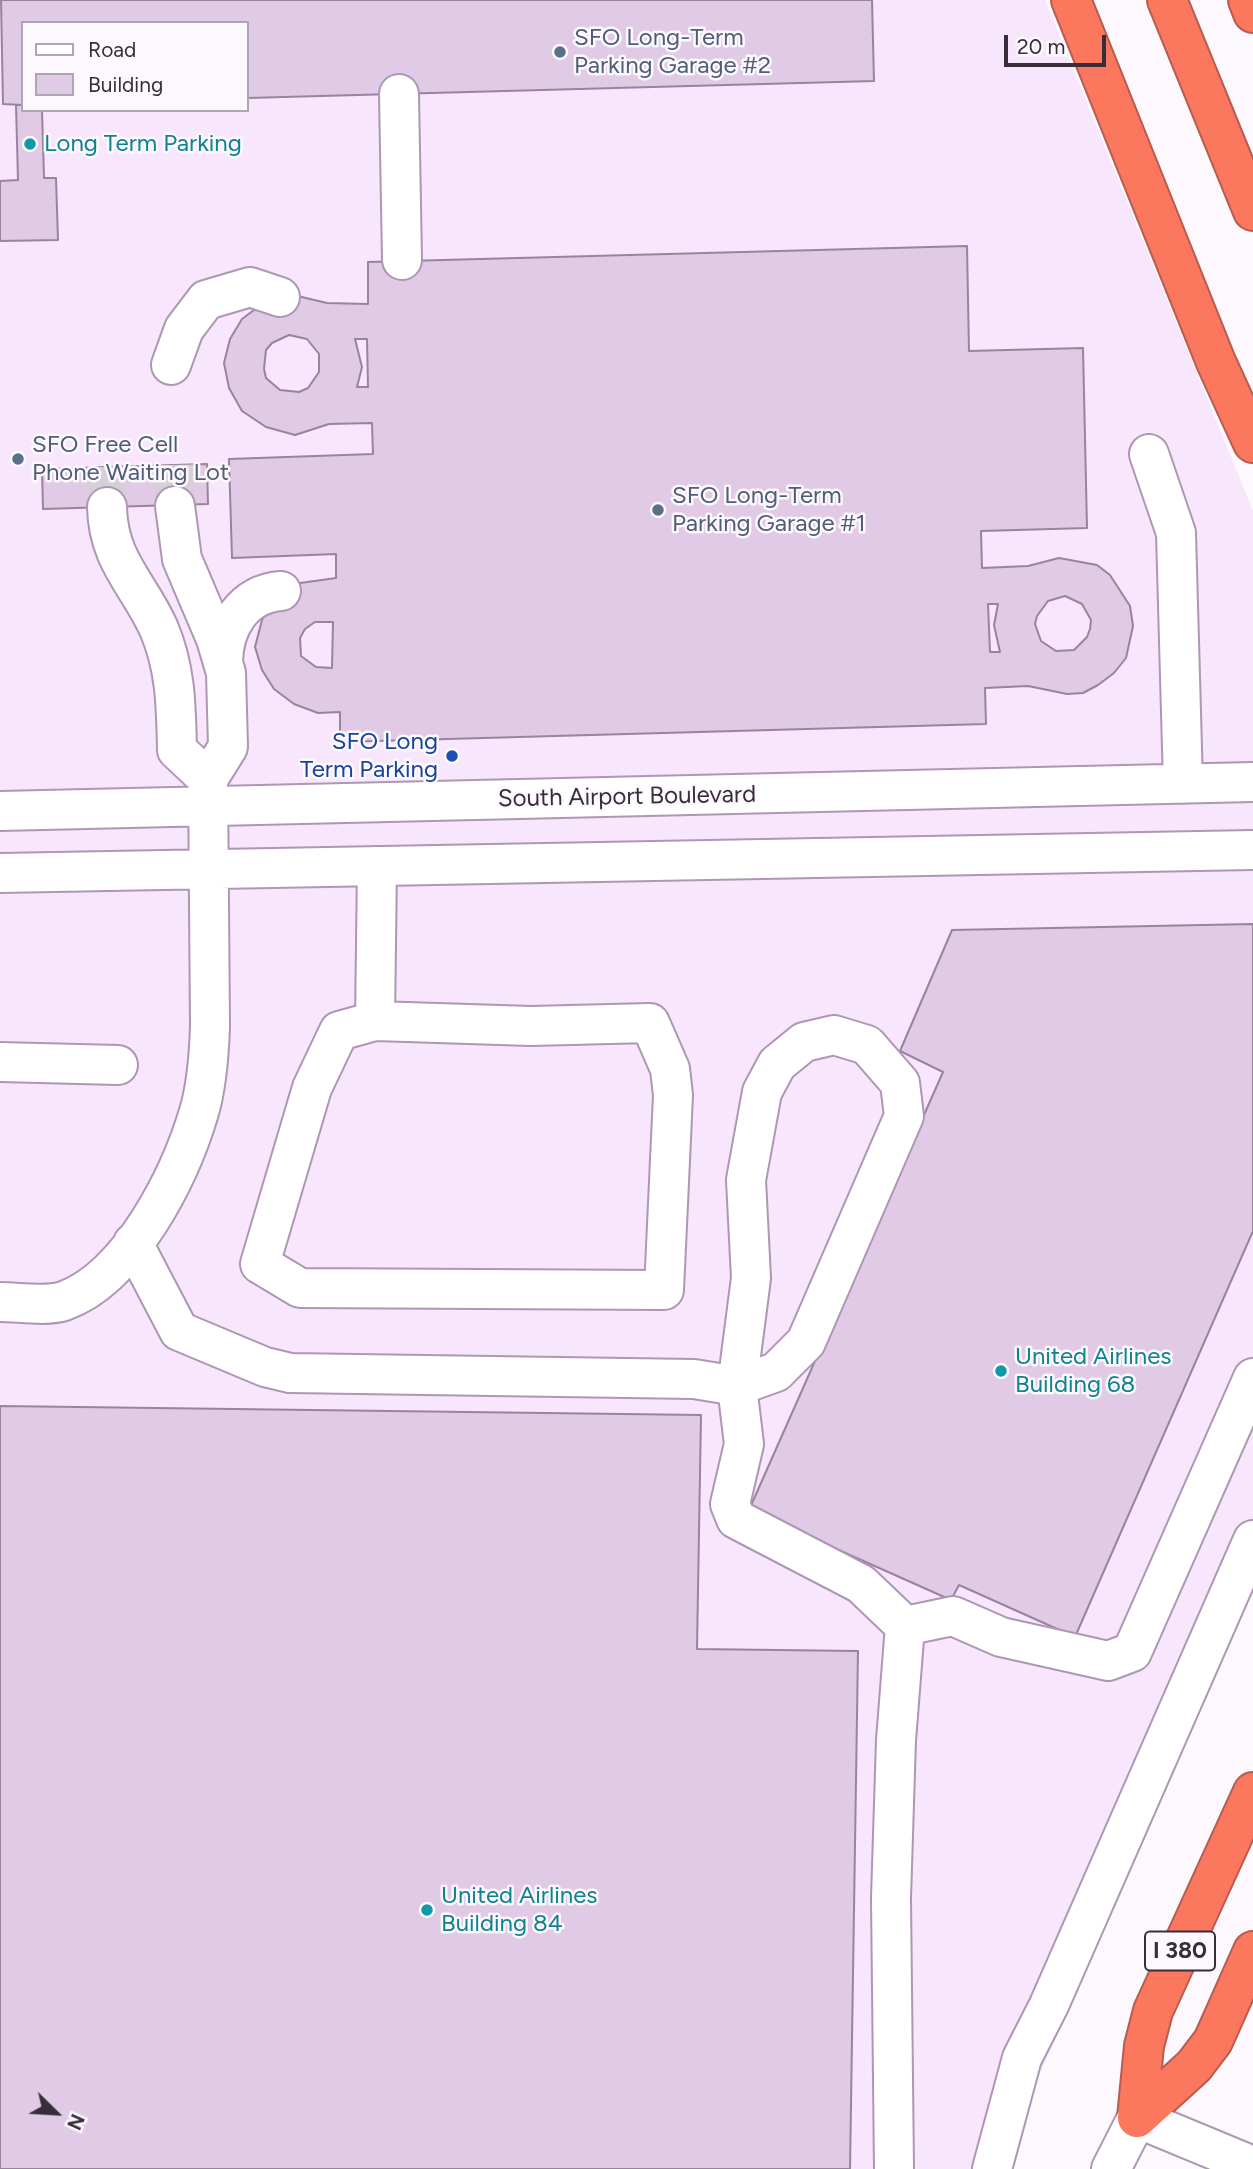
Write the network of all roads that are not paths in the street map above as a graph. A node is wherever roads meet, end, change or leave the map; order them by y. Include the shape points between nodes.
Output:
1 (1072, 0) edge
2 (1167, 0) edge
3 (1248, 0) edge
4 (1253, 13) edge
5 (399, 94) dead end
6 (1253, 211) edge
7 (402, 260) dead end
8 (280, 297) dead end
9 (171, 365) dead end
10 (1253, 443) edge
11 (1149, 454) dead end
12 (175, 506) tunnel mouth
13 (107, 508) tunnel mouth
14 (281, 591) dead end
15 (223, 661) junction
16 (1253, 782) edge
17 (1182, 784) junction
18 (208, 793) junction
19 (0, 811) edge
20 (1253, 850) edge
21 (377, 866) junction
22 (209, 869) junction
23 (0, 873) edge
24 (375, 1021) junction
25 (0, 1062) edge
26 (118, 1065) dead end
27 (133, 1243) junction
28 (0, 1302) edge
29 (1253, 1378) edge
30 (737, 1386) junction
31 (1253, 1540) edge
32 (905, 1626) junction
33 (1253, 1792) edge
34 (1253, 1951) edge
35 (1137, 2118) junction
36 (1251, 2165) edge
37 (894, 2169) edge
38 (992, 2169) edge
39 (1111, 2169) edge

1 - 10 highway via 1216,362
2 - 6 highway
3 - 4 highway
5 - 7 street
8 - 9 street via 250,287 206,300 184,329
11 - 17 street via 1176,533
12 - 15 street via 182,558
13 - 18 street via 116,555 157,626 170,659 177,750
14 - 15 street via 259,596 237,615 226,635
15 - 18 street via 229,699 228,747
16 - 17 street, South Airport Boulevard
17 - 18 street, South Airport Boulevard
18 - 19 street, South Airport Boulevard
18 - 22 street
20 - 21 street
21 - 22 street
21 - 24 street
22 - 23 street
22 - 27 street via 209,1060 200,1111 180,1164
24 - 24 street via 339,1031 312,1088 260,1264 300,1288 664,1290 673,1095 670,1069 650,1023 531,1026
25 - 26 street
27 - 28 street via 99,1281 60,1303
27 - 30 street via 179,1331 290,1373 694,1379
29 - 32 street via 1132,1652 1108,1661 1001,1637 953,1616
30 - 30 street via 751,1278 746,1180 762,1092 777,1064 804,1042 834,1035 867,1045 900,1083 904,1116 806,1342 776,1372
30 - 32 street via 744,1444 730,1504 736,1519 860,1584
31 - 38 street via 1023,2058
32 - 37 street via 891,1898
33 - 35 highway, I 380 via 1153,2011 1144,2046
34 - 35 highway, I 380 via 1213,2041 1194,2066
35 - 36 street
35 - 39 street

